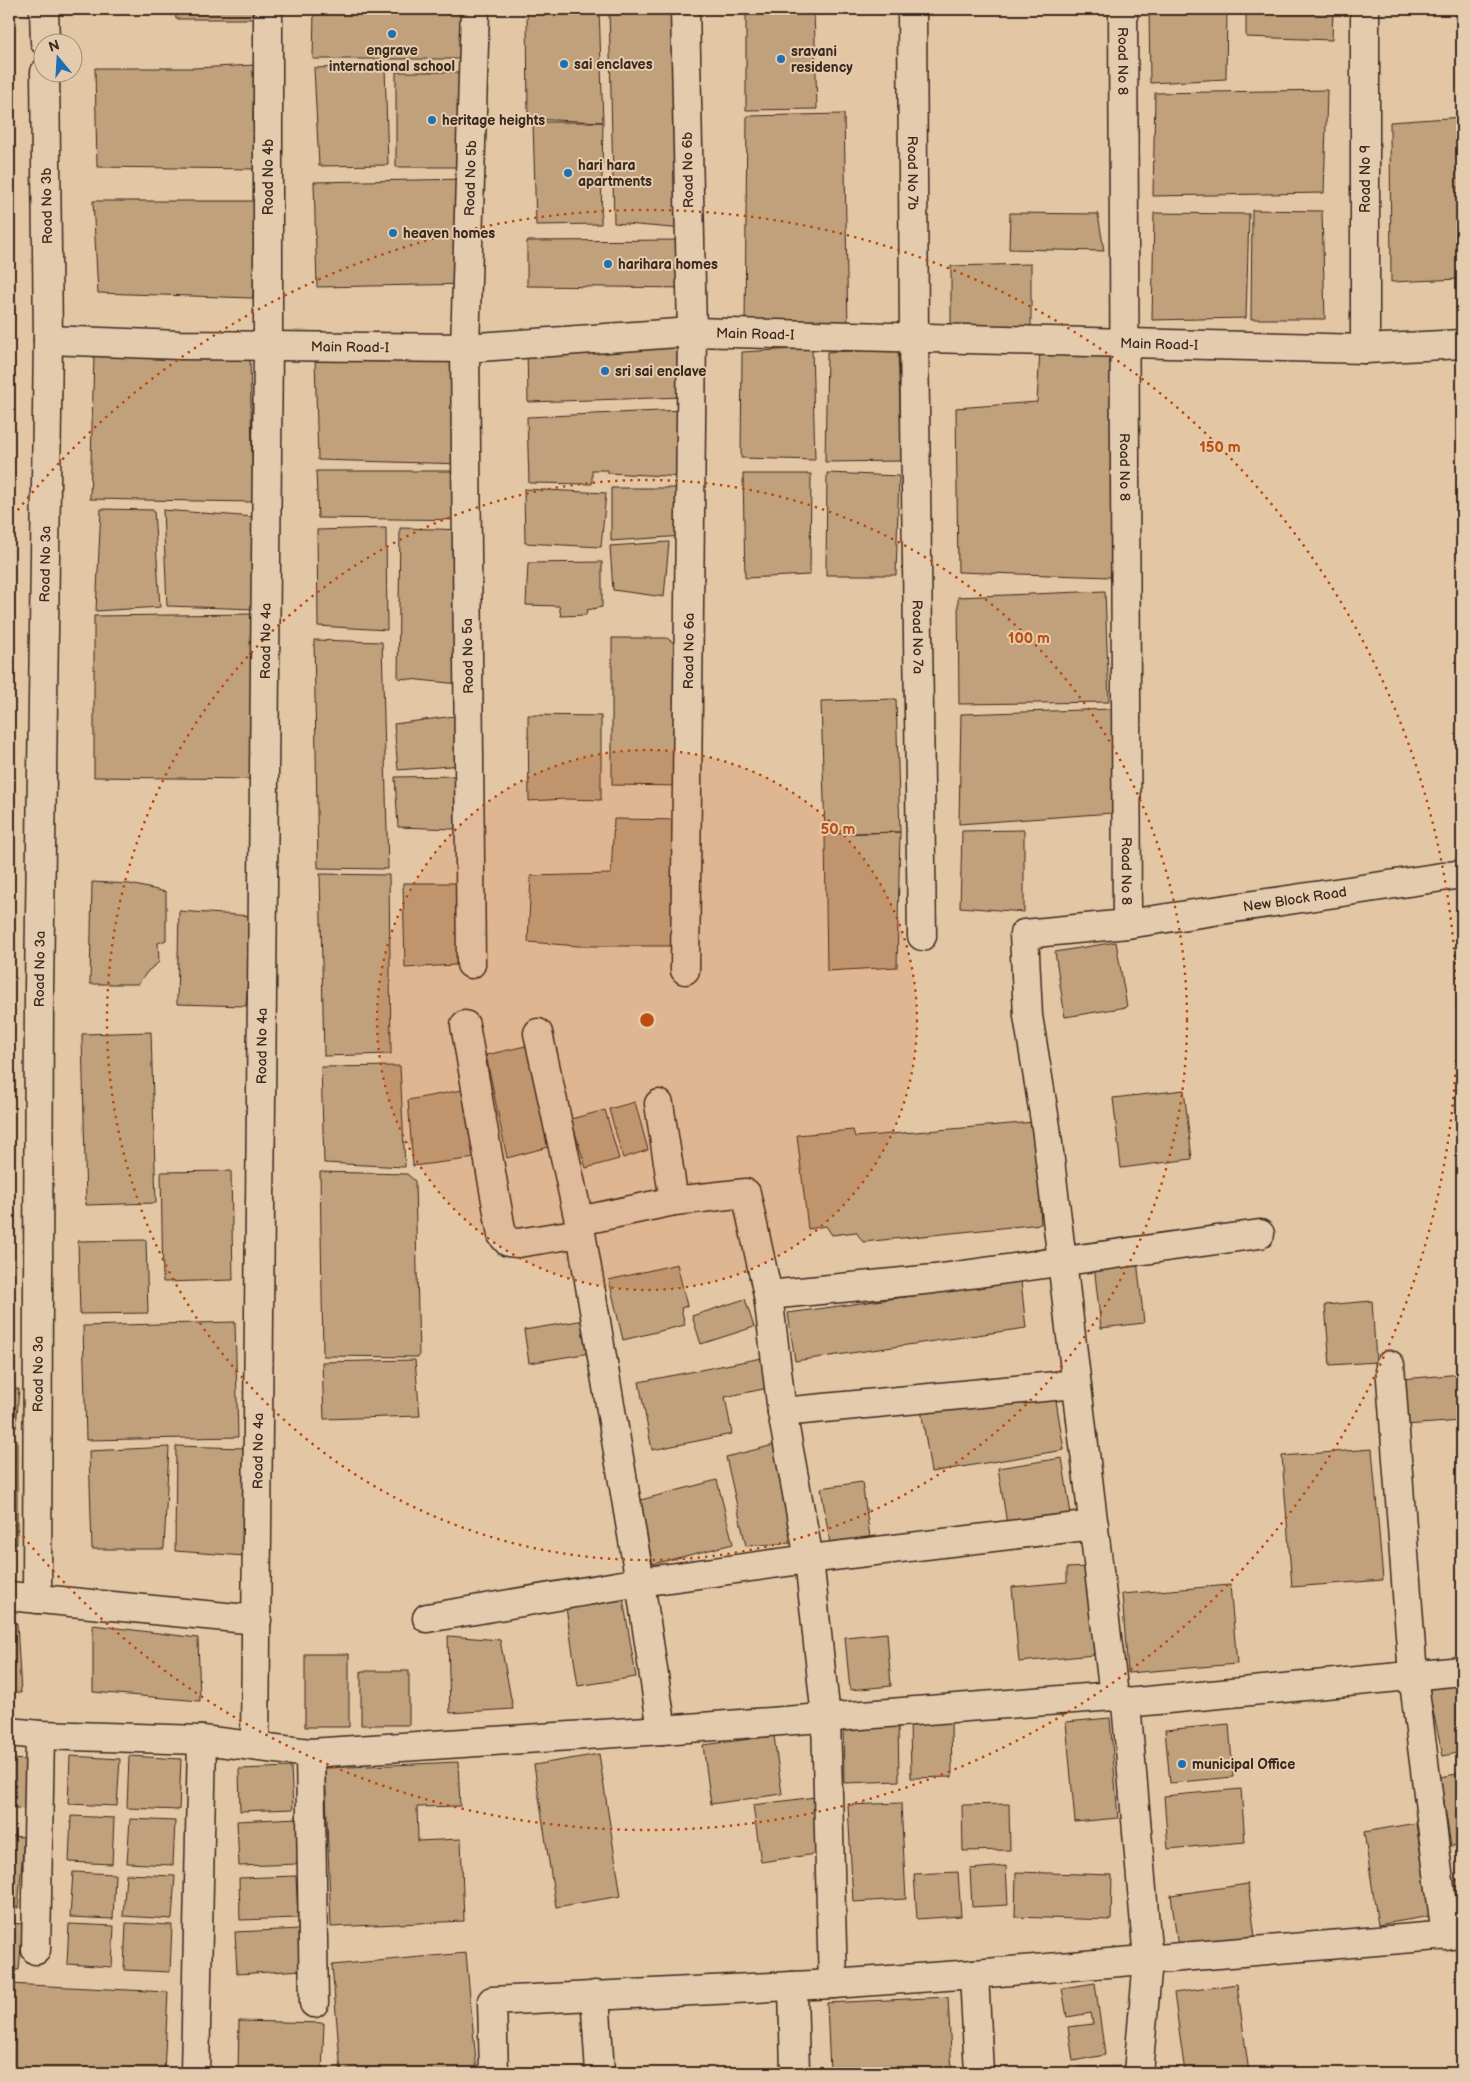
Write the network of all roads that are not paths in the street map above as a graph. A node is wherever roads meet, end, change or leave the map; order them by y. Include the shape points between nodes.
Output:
1 (44, 9) edge
2 (268, 9) edge
3 (474, 9) edge
4 (685, 9) edge
5 (912, 9) edge
6 (1123, 9) edge
7 (1365, 9) edge
8 (45, 32) edge
9 (45, 82) edge
10 (692, 332) junction
11 (914, 337) junction
12 (48, 340) junction
13 (1124, 342) junction
14 (1462, 344) edge
15 (268, 346) junction
16 (465, 348) junction
17 (1365, 349) junction
18 (1462, 874) edge
19 (1127, 924) junction
20 (922, 936) dead end
21 (471, 964) dead end
22 (684, 970) dead end
23 (465, 1026) dead end
24 (538, 1033) dead end
25 (659, 1104) dead end
26 (674, 1201) junction
27 (580, 1227) junction
28 (1260, 1234) dead end
29 (1062, 1261) junction
30 (768, 1295) junction
31 (1390, 1365) dead end
32 (1076, 1384) junction
33 (782, 1412) junction
34 (1094, 1525) junction
35 (809, 1559) junction
36 (640, 1582) junction
37 (9, 1596) edge
38 (37, 1599) junction
39 (427, 1618) dead end
40 (257, 1620) junction
41 (1462, 1671) edge
42 (1413, 1675) junction
43 (1120, 1700) junction
44 (826, 1718) junction
45 (662, 1730) junction
46 (9, 1732) edge
47 (40, 1735) junction
48 (202, 1740) junction
49 (255, 1746) junction
50 (310, 1753) junction
51 (1454, 1935) edge
52 (36, 1950) dead end
53 (1148, 1960) junction
54 (974, 1974) junction
55 (833, 1984) junction
56 (793, 1986) junction
57 (595, 1996) junction
58 (314, 2003) dead end
59 (195, 2073) edge
60 (494, 2073) edge
61 (600, 2073) edge
62 (795, 2073) edge
63 (979, 2073) edge
64 (1138, 2073) edge

1 - 8 street
2 - 15 street, Road No 4b
3 - 16 street, Road No 5b
4 - 10 street, Road No 6b
5 - 11 street, Road No 7b
6 - 13 street, Road No 8
7 - 17 street, Road No 9
9 - 12 street, Road No 3b
10 - 11 street, Main Road-I
10 - 16 street, Main Road-I
10 - 22 street, Road No 6a
11 - 13 street, Main Road-I
11 - 20 street, Road No 7a
12 - 15 street, Main Road-I
12 - 38 street, Road No 3a via 39,990
13 - 17 street, Main Road-I
13 - 19 street, Road No 8
14 - 17 street, Main Road-I
15 - 16 street, Main Road-I
15 - 40 street, Road No 4a
16 - 21 street, Road No 5a
18 - 19 street, New Block Road
19 - 29 street, New Block Road via 1024,934 1028,1016 1046,1127
23 - 27 street via 502,1234 508,1242 518,1243
24 - 27 street
25 - 26 street
26 - 27 street
26 - 30 street via 746,1193
27 - 36 street
28 - 29 street
29 - 30 street via 887,1284
29 - 32 street
30 - 33 street
31 - 42 street
32 - 33 street
32 - 34 street
33 - 35 street
34 - 35 street
34 - 43 street
35 - 36 street
35 - 44 street
36 - 39 street
36 - 45 street
37 - 38 street
38 - 40 street
40 - 49 street, Road No 4a
41 - 42 street
42 - 43 street
42 - 51 street
43 - 44 street
43 - 53 street
44 - 45 street
44 - 55 street
45 - 50 street
46 - 47 street
47 - 48 street
47 - 52 street
48 - 49 street
48 - 59 street
49 - 50 street
50 - 58 street
51 - 53 street
53 - 54 street
53 - 64 street
54 - 55 street
54 - 63 street
55 - 56 street
56 - 57 street
56 - 62 street
57 - 60 street via 492,2001
57 - 61 street

